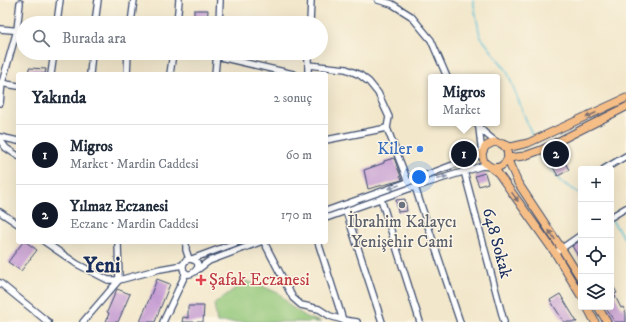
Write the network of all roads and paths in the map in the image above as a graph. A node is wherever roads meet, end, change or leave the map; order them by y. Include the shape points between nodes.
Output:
1 (60, 0) edge
2 (98, 0) edge
3 (134, 0) edge
4 (179, 0) edge
5 (220, 0) edge
6 (311, 0) edge
7 (378, 0) edge
8 (20, 3) dead end
9 (20, 16) edge
10 (58, 16) edge
11 (96, 16) edge
12 (132, 16) edge
13 (178, 16) edge
14 (219, 16) edge
15 (310, 16) edge
16 (0, 29) edge
17 (16, 30) edge
18 (16, 41) edge
19 (53, 60) edge
20 (91, 60) edge
21 (127, 60) edge
22 (172, 60) edge
23 (216, 60) edge
24 (237, 60) edge
25 (308, 60) edge
26 (308, 65) junction
27 (51, 72) edge
28 (90, 72) edge
29 (126, 72) edge
30 (170, 72) edge
31 (215, 72) edge
32 (285, 72) edge
33 (308, 72) edge
34 (446, 74) edge
35 (1, 83) edge
36 (16, 86) edge
37 (626, 98) edge
38 (0, 103) edge
39 (626, 107) edge
40 (478, 126) edge
41 (479, 126) edge
42 (387, 128) junction
43 (0, 139) edge
44 (328, 140) edge
45 (16, 141) edge
46 (500, 143) junction
47 (482, 154) junction
48 (16, 155) edge
49 (626, 156) edge
50 (508, 158) junction
51 (609, 166) edge
52 (491, 167) junction
53 (464, 171) junction
54 (408, 182) junction
55 (414, 187) junction
56 (381, 199) junction
57 (626, 208) edge
58 (328, 210) edge
59 (346, 211) junction
60 (0, 212) edge
61 (614, 215) edge
62 (328, 217) edge
63 (16, 223) edge
64 (578, 237) edge
65 (48, 244) edge
66 (118, 244) edge
67 (186, 244) edge
68 (232, 244) edge
69 (255, 244) edge
70 (265, 244) edge
71 (319, 244) edge
72 (562, 249) junction
73 (555, 254) junction
74 (191, 259) junction
75 (183, 264) junction
76 (196, 270) junction
77 (186, 273) junction
78 (578, 274) edge
79 (119, 280) junction
80 (0, 283) edge
81 (578, 289) edge
82 (589, 310) edge
83 (600, 310) edge
84 (343, 320) junction
85 (48, 322) edge
86 (82, 322) edge
87 (163, 322) edge
88 (357, 322) edge
89 (382, 322) edge
90 (420, 322) edge
91 (460, 322) edge
92 (504, 322) edge
93 (595, 322) edge
94 (607, 322) edge

1 - 10 street
2 - 11 street
3 - 12 street
4 - 13 street
5 - 14 street
6 - 15 street
7 - 34 street via 392,4 411,16 431,40
8 - 9 street
16 - 17 street
18 - 35 street
19 - 27 street
20 - 28 street
21 - 29 street
22 - 30 street
23 - 31 street
24 - 32 street
25 - 26 street
26 - 33 street
26 - 42 street via 346,69 370,82 378,92 389,117
35 - 36 street
35 - 38 street
37 -> 46 main road via 528,143 511,146
39 - 50 main road via 541,150
40 - 47 street
41 - 46 street via 488,137
42 - 44 street
42 - 54 street
43 - 45 street
43 - 48 street via 6,148
46 - 47 main road via 494,142 486,146
46 - 50 main road via 507,150
47 - 52 main road via 484,162
47 - 54 street
49 - 51 street
50 - 52 main road via 500,167
72 -> 50 main road via 518,183
52 - 53 street via 482,166
52 -> 73 main road via 498,173
55 -> 53 street
53 - 92 street, 648 Sokak
54 -> 58 street
55 - 56 street
55 - 91 street
56 - 59 street
56 - 90 street
57 - 61 street
59 - 62 street
59 - 89 street
60 - 63 street
64 - 72 street
65 - 79 street via 77,264 108,280
66 - 79 street
67 - 74 street
68 - 74 street
69 - 76 street via 209,261
70 - 84 street via 293,298 301,305 319,309
71 - 84 street
72 - 73 street
72 - 78 main road
73 - 81 main road
74 - 75 street
74 - 76 street via 197,264
75 - 77 street
75 - 79 street
76 - 77 street via 190,274
77 - 87 street
79 - 86 street
80 - 85 street
82 - 93 main road
83 - 94 main road
84 - 88 street

